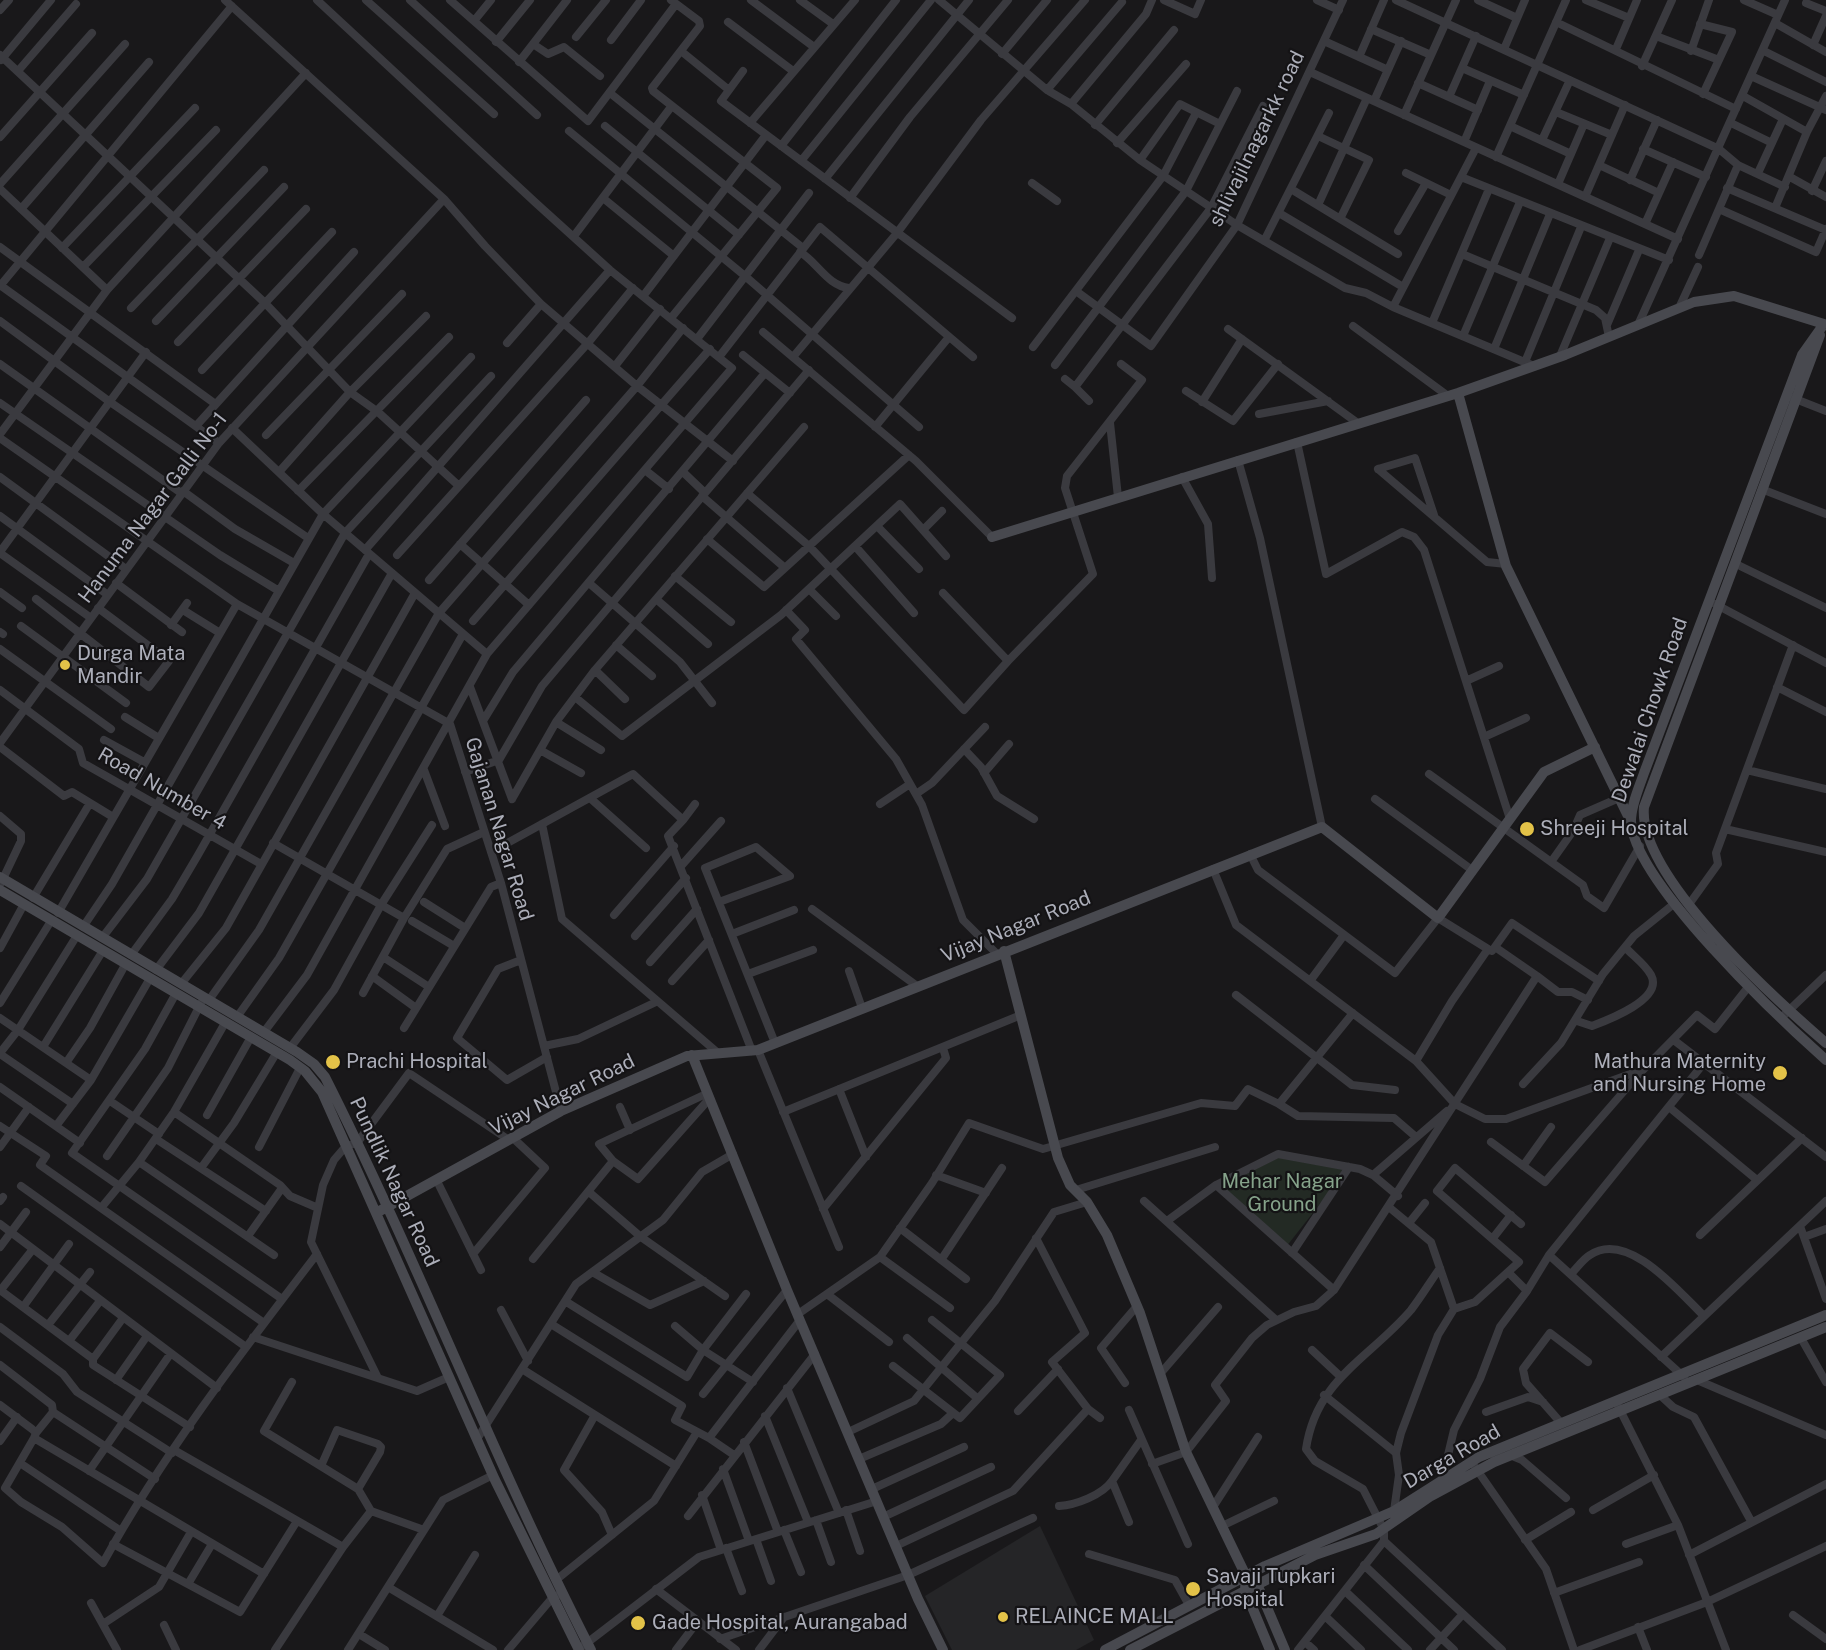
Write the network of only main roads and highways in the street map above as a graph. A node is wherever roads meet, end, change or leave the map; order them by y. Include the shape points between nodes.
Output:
1 (1825, 321) edge
2 (1453, 395) junction
3 (992, 537) road end
4 (1594, 747) junction
5 (1631, 822) junction
6 (1643, 823) junction
7 (1, 886) edge
8 (54, 917) junction
9 (1001, 952) junction
10 (204, 1002) junction
11 (1785, 1015) junction
12 (1826, 1043) edge
13 (693, 1055) junction
14 (1826, 1060) edge
15 (388, 1208) junction
16 (376, 1213) junction
17 (1826, 1315) edge
18 (1826, 1327) edge
19 (1618, 1406) junction
20 (1474, 1466) junction
21 (1246, 1576) junction
22 (1257, 1584) junction
23 (1245, 1590) junction
24 (558, 1595) junction
25 (1127, 1647) edge
26 (584, 1648) edge
27 (943, 1650) edge
28 (1105, 1650) edge
29 (1270, 1650) edge
30 (1285, 1650) edge

1 - 2 main road via 1734,296 1694,302
1 - 5 main road, Dewalai Chowk Road via 1802,354 1644,773
1 - 6 main road, Dewalai Chowk Road via 1644,807
2 - 3 main road
2 - 4 main road via 1506,564
4 - 5 main road
4 - 9 main road, Vijay Nagar Road via 1544,772 1438,918 1322,827
5 - 6 main road
5 - 11 main road, Dewalai Chowk Road via 1648,864 1675,903 1749,986
6 - 11 main road, Dewalai Chowk Road via 1658,861 1725,947
7 - 8 main road, Pundlik Nagar Road via 23,906
7 - 8 main road, Pundlik Nagar Road via 33,897
8 - 10 main road, Pundlik Nagar Road via 83,927 181,984
8 - 10 main road, Pundlik Nagar Road via 76,937 149,980 176,995
9 - 13 main road, Vijay Nagar Road via 755,1050
9 - 21 main road via 1055,1146 1070,1185 1087,1202 1107,1235 1137,1306 1186,1452
10 - 15 main road, Pundlik Nagar Road via 264,1032 314,1064 325,1077
10 - 16 main road, Pundlik Nagar Road via 225,1023 300,1068 322,1092
11 - 12 main road, Dewalai Chowk Road
11 - 14 main road, Dewalai Chowk Road
13 - 15 main road, Vijay Nagar Road via 561,1111
13 - 27 main road via 787,1290
15 - 16 main road, Vijay Nagar Road
15 - 24 main road, Pundlik Nagar Road via 556,1580
16 - 24 main road, Pundlik Nagar Road via 493,1475
17 - 19 main road, Darga Road via 1681,1375
18 - 19 main road, Darga Road via 1660,1395
19 - 20 main road, Darga Road via 1510,1455
19 - 20 main road, Darga Road via 1510,1443
20 - 21 main road, Darga Road via 1442,1480 1394,1511
20 - 22 main road, Darga Road via 1384,1535 1315,1555
21 - 22 main road
21 - 23 main road
21 - 25 main road, Darga Road via 1189,1605
22 - 23 main road, Darga Road
22 - 30 main road
23 - 25 main road, Darga Road
23 - 29 main road
24 - 26 main road, Pundlik Nagar Road
25 - 28 main road, Darga Road

